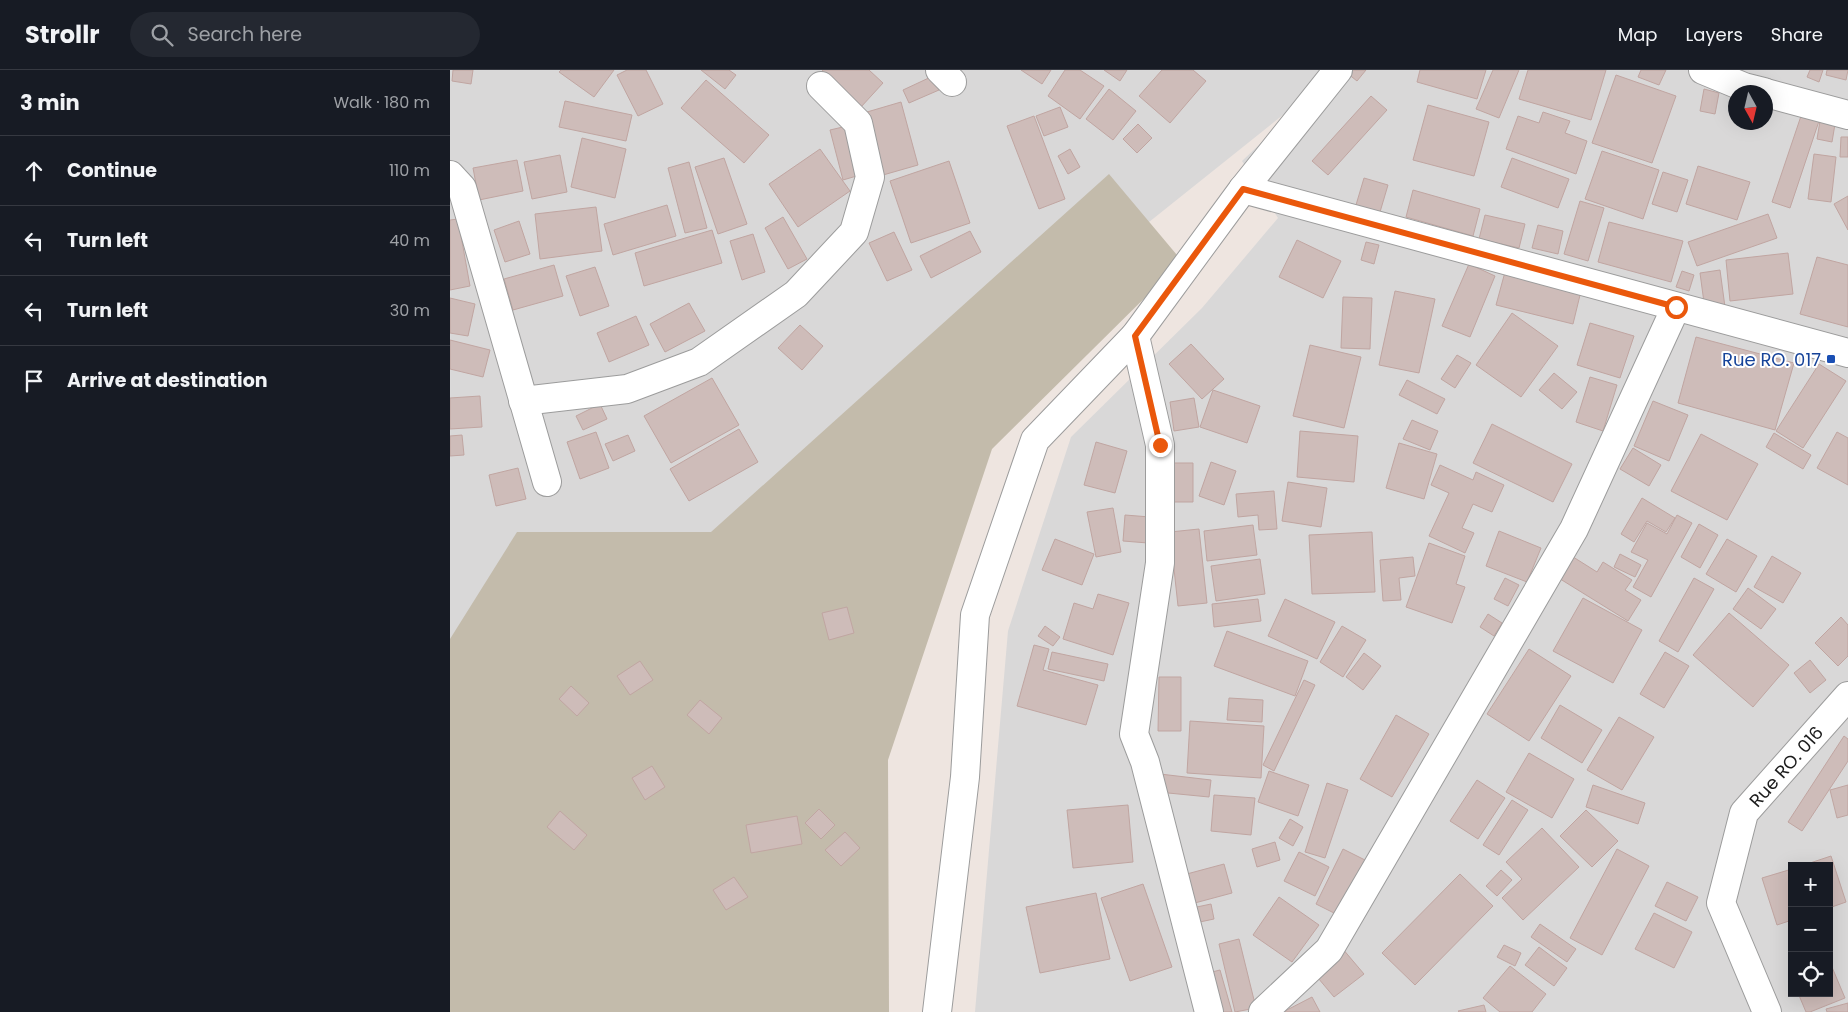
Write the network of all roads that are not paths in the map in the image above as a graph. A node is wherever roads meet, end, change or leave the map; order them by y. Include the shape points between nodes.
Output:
1 (1338, 70) edge
2 (1703, 70) edge
3 (1739, 85) edge
4 (821, 86) dead end
5 (1773, 95) edge
6 (1848, 115) edge
7 (450, 175) edge
8 (1243, 189) junction
9 (1676, 307) junction
10 (1135, 336) junction
11 (1848, 353) edge
12 (523, 401) junction
13 (547, 482) dead end
14 (1848, 696) edge
15 (937, 1012) edge
16 (1209, 1012) edge
17 (1263, 1012) edge
18 (1767, 1012) edge

1 - 8 street
2 - 3 street
4 - 12 street via 858,123 870,177 854,232 796,294 699,362 627,389
5 - 6 street
7 - 12 street via 462,188
8 - 9 street
8 - 10 street
9 - 11 street
9 - 17 street via 1574,529 1329,950
10 - 15 street via 1035,440 975,615 965,777
10 - 16 street via 1160,445 1160,563 1134,734 1145,762
12 - 13 street
14 - 18 street, Rue RO. 016 via 1744,813 1721,903

